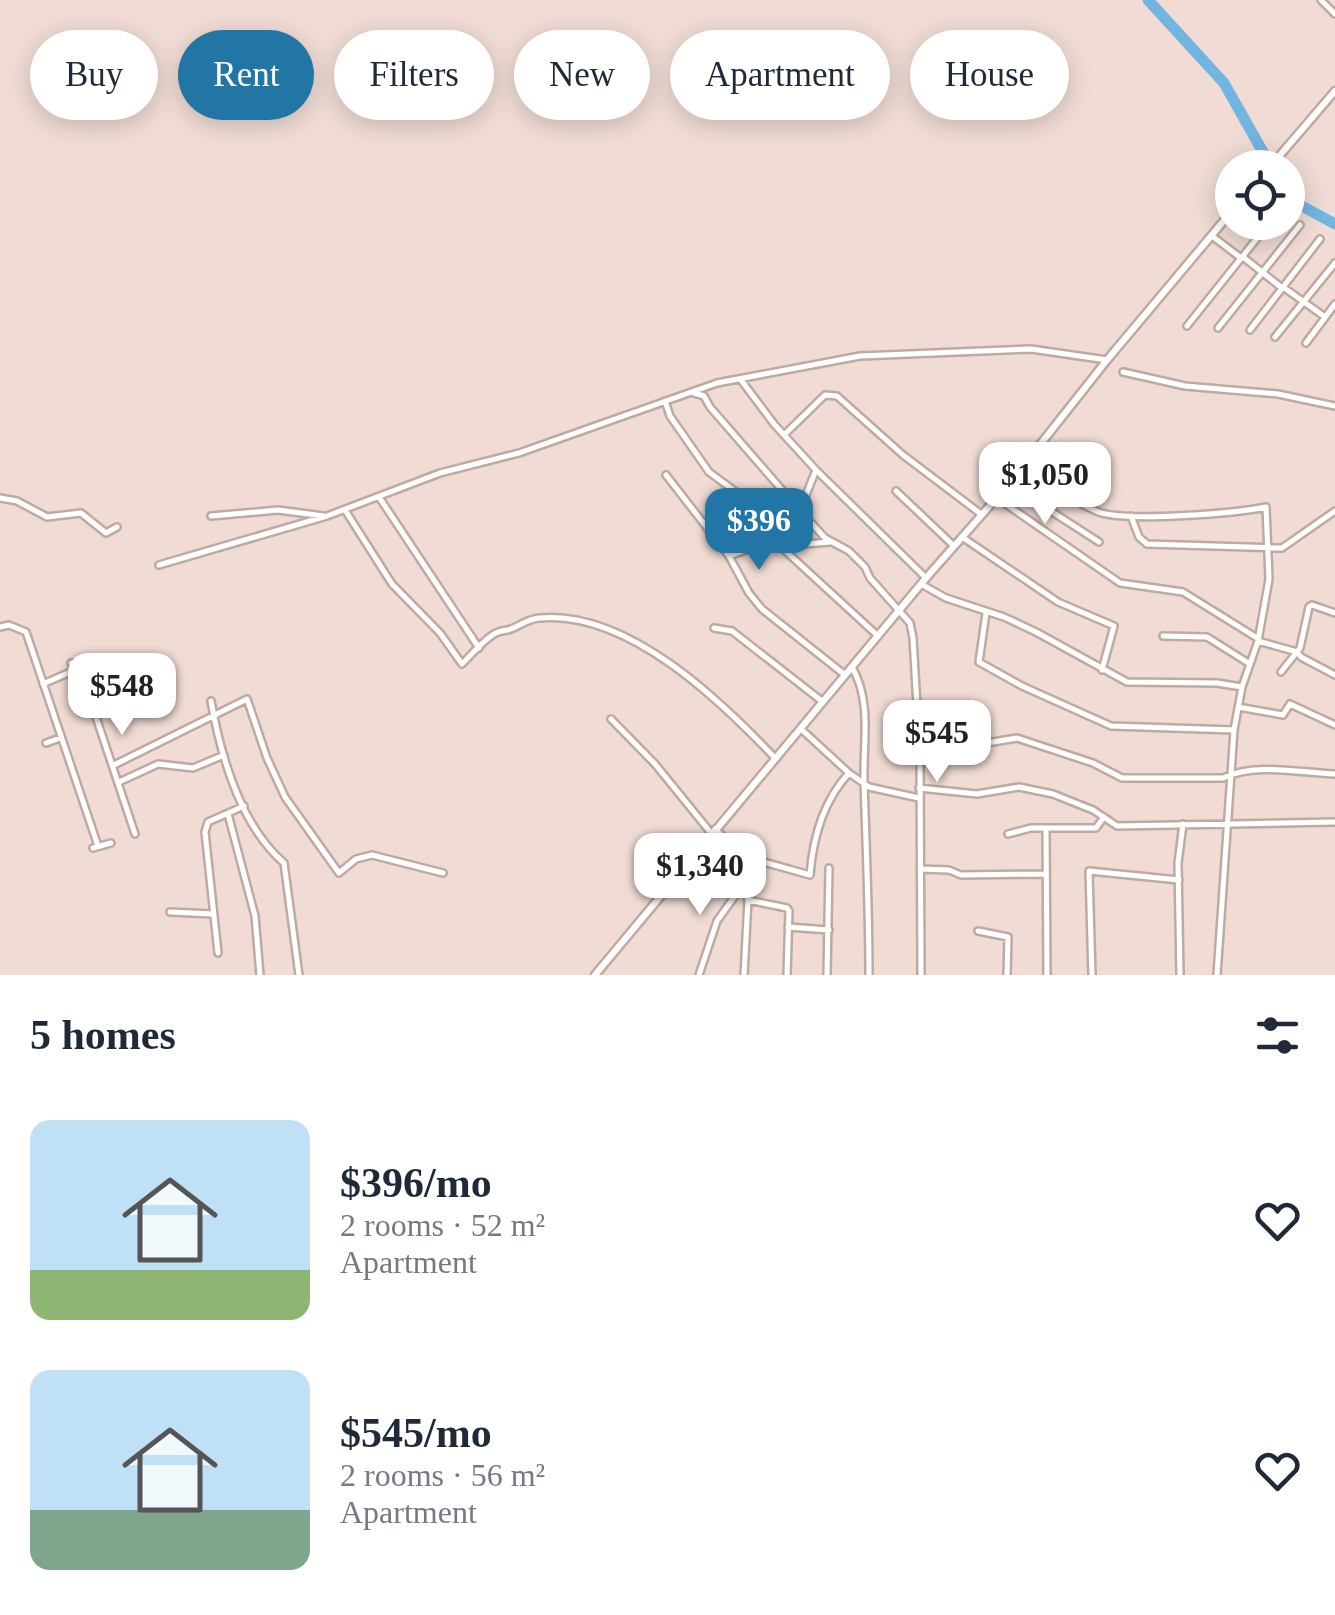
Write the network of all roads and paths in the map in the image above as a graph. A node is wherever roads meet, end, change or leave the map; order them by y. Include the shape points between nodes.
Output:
1 (1321, 0) edge
2 (1335, 14) edge
3 (1335, 91) edge
4 (1284, 150) edge
5 (1215, 232) edge
6 (1212, 236) junction
7 (1320, 239) dead end
8 (1256, 240) edge
9 (1287, 240) edge
10 (1242, 258) junction
11 (1335, 264) edge
12 (1262, 272) junction
13 (1283, 288) junction
14 (1304, 302) junction
15 (1335, 304) edge
16 (1324, 317) junction
17 (1187, 326) dead end
18 (1218, 328) dead end
19 (1250, 330) dead end
20 (1276, 337) dead end
21 (1306, 342) dead end
22 (1107, 360) junction
23 (1123, 372) dead end
24 (740, 379) junction
25 (690, 392) junction
26 (664, 401) junction
27 (1335, 406) edge
28 (784, 435) junction
29 (1022, 468) junction
30 (816, 470) junction
31 (666, 475) dead end
32 (1009, 484) junction
33 (896, 492) dead end
34 (379, 497) junction
35 (0, 498) edge
36 (997, 498) junction
37 (345, 510) junction
38 (1335, 512) edge
39 (982, 514) junction
40 (210, 516) dead end
41 (327, 516) junction
42 (804, 516) junction
43 (1131, 516) junction
44 (117, 527) dead end
45 (962, 536) junction
46 (832, 542) junction
47 (1099, 542) dead end
48 (780, 546) junction
49 (954, 546) junction
50 (1269, 548) junction
51 (730, 556) junction
52 (158, 565) dead end
53 (924, 581) junction
54 (900, 609) junction
55 (986, 613) junction
56 (1335, 613) edge
57 (0, 626) edge
58 (714, 628) dead end
59 (878, 636) junction
60 (1163, 636) dead end
61 (1258, 639) junction
62 (480, 648) junction
63 (1298, 652) junction
64 (71, 663) dead end
65 (1250, 664) junction
66 (852, 667) junction
67 (76, 669) junction
68 (1102, 670) junction
69 (1281, 672) dead end
70 (845, 675) junction
71 (1335, 675) edge
72 (41, 684) junction
73 (1242, 687) junction
74 (211, 701) dead end
75 (824, 702) junction
76 (1238, 706) junction
77 (214, 716) junction
78 (611, 720) dead end
79 (1335, 724) edge
80 (801, 730) junction
81 (1234, 730) junction
82 (60, 738) junction
83 (46, 742) dead end
84 (224, 755) junction
85 (920, 757) junction
86 (776, 759) junction
87 (114, 765) junction
88 (849, 773) junction
89 (1234, 773) junction
90 (1335, 774) edge
91 (120, 782) junction
92 (864, 785) junction
93 (919, 788) junction
94 (919, 798) junction
95 (244, 806) junction
96 (228, 814) junction
97 (1104, 817) junction
98 (1335, 822) edge
99 (1226, 823) junction
100 (1183, 824) junction
101 (1046, 829) junction
102 (713, 831) junction
103 (135, 834) dead end
104 (1008, 834) dead end
105 (111, 843) dead end
106 (760, 861) junction
107 (829, 868) dead end
108 (920, 868) junction
109 (443, 873) dead end
110 (1045, 874) junction
111 (1178, 880) junction
112 (742, 886) junction
113 (748, 900) junction
114 (170, 912) dead end
115 (213, 914) junction
116 (788, 926) junction
117 (829, 930) junction
118 (978, 931) dead end
119 (218, 953) dead end
120 (260, 975) edge
121 (298, 975) edge
122 (595, 975) edge
123 (699, 975) edge
124 (744, 975) edge
125 (787, 975) edge
126 (828, 975) edge
127 (869, 975) edge
128 (921, 975) edge
129 (1007, 975) edge
130 (1048, 975) edge
131 (1092, 975) edge
132 (1180, 975) edge
133 (1218, 975) edge

1 - 2 street
3 - 4 street
5 - 6 street
6 - 10 street
6 - 22 street
7 - 13 street
8 - 10 street
9 - 12 street
10 - 12 street
10 - 17 street
11 - 14 street
12 - 13 street
12 - 18 street
13 - 14 street
13 - 19 street
14 - 16 street
14 - 20 street
15 - 16 street
16 - 21 street
22 - 24 street via 1030,349 860,356
22 - 29 street
23 - 27 street
24 - 25 street
24 - 28 street
25 - 26 street
25 - 42 street via 704,396
26 - 34 street
26 - 48 street via 709,472 736,492
28 - 30 street
28 - 39 street via 824,396 837,396
29 - 32 street
29 - 43 street via 1098,513
30 - 42 street
30 - 53 street
31 - 51 street
32 - 36 street
32 - 47 street
33 - 49 street
34 - 37 street
34 - 62 street
35 - 44 street via 47,517 80,513 106,533
36 - 39 street
36 - 61 street via 1120,582 1183,592
37 - 41 street
37 - 62 street via 392,584 462,664
38 - 50 street via 1282,548
39 - 45 street
40 - 41 street via 278,510
41 - 52 street
42 - 46 street
43 - 50 street via 1147,544
43 - 50 street via 1235,514 1266,506
45 - 49 street
45 - 68 street via 1058,602 1114,626
46 - 48 street
46 - 54 street via 849,551
48 - 51 street
48 - 59 street
49 - 53 street
50 - 61 street
51 - 70 street via 762,609
53 - 54 street
53 - 55 street
54 - 59 street
54 - 85 street via 914,638
55 - 68 street
55 - 81 street via 978,662 1022,686 1111,726
56 - 63 street via 1308,607
57 - 72 street via 24,628
58 - 75 street via 732,631
59 - 66 street
60 - 65 street via 1206,637
61 - 63 street
61 - 65 street
62 - 86 street via 496,632 542,618 604,629 687,675
63 - 69 street
63 - 71 street
64 - 67 street
65 - 73 street
66 - 70 street
66 - 92 street via 866,702
67 - 72 street
67 - 87 street
68 - 73 street via 1126,682
70 - 75 street
72 - 82 street
73 - 76 street
74 - 77 street
75 - 80 street
76 - 79 street via 1282,715 1290,704
76 - 81 street
77 - 84 street
77 - 87 street
77 - 109 street via 247,699 285,797 339,873 372,855
78 - 102 street
80 - 86 street
80 - 88 street
81 - 89 street
82 - 83 street
82 - 105 street via 96,846
84 - 91 street via 193,768 158,764
84 - 95 street
85 - 89 street via 1017,738 1122,778
85 - 93 street
86 - 102 street
87 - 91 street
88 - 92 street
88 - 106 street via 828,798 810,875
89 - 90 street
89 - 99 street
91 - 103 street
92 - 94 street
92 - 127 street
93 - 94 street
93 - 97 street via 978,794 1019,787
94 - 108 street
95 - 96 street
95 - 121 street via 284,864
96 - 115 street via 208,822 205,832
96 - 120 street via 255,916
97 - 100 street via 1117,826
97 - 101 street via 1096,828
98 - 99 street
99 - 100 street
99 - 133 street
100 - 111 street
101 - 104 street
101 - 110 street
102 - 106 street
102 - 122 street
106 - 112 street
107 - 117 street
108 - 110 street via 961,875
108 - 128 street
110 - 130 street
111 - 131 street via 1088,871
111 - 132 street
112 - 113 street
112 - 123 street via 717,921
113 - 116 street via 786,908
113 - 124 street
114 - 115 street
115 - 119 street
116 - 117 street
116 - 125 street
117 - 126 street
118 - 129 street via 1008,937

